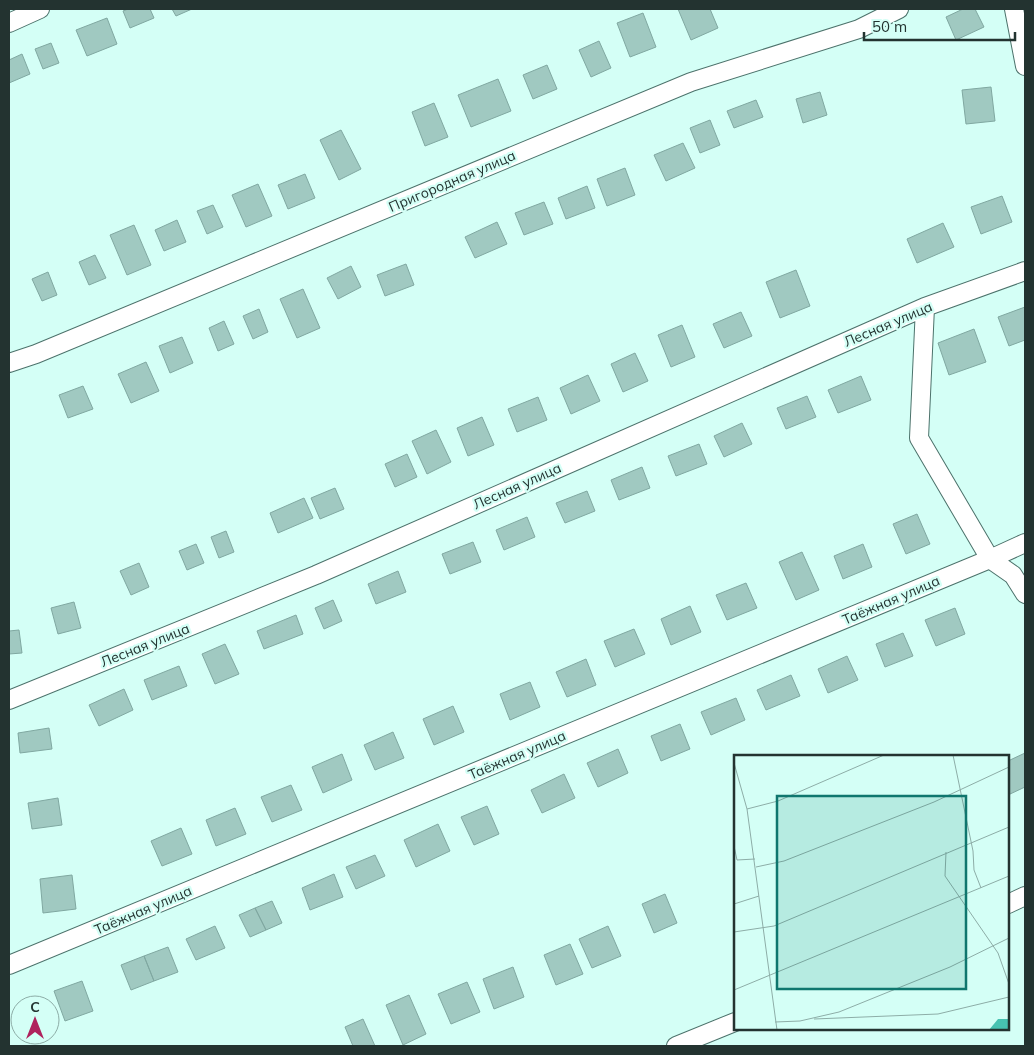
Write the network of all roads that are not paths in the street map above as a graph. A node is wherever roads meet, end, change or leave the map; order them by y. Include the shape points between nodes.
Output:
1 (40, 9) edge
2 (899, 9) edge
3 (1014, 9) edge
4 (9, 23) edge
5 (1025, 66) edge
6 (1025, 271) edge
7 (925, 307) junction
8 (9, 363) edge
9 (1025, 543) edge
10 (990, 559) junction
11 (1025, 594) edge
12 (9, 700) edge
13 (1025, 896) edge
14 (1009, 904) edge
15 (9, 966) edge
16 (734, 1022) edge
17 (676, 1046) edge

1 - 4 street
2 - 8 street, Пригородная улица via 859,29 691,82
3 - 5 street
6 - 7 street, Лесная улица
7 - 10 street via 919,438
7 - 12 street, Лесная улица via 316,575
9 - 10 street, Таёжная улица
10 - 11 street via 1013,575
10 - 15 street, Таёжная улица
13 - 14 street
16 - 17 street

